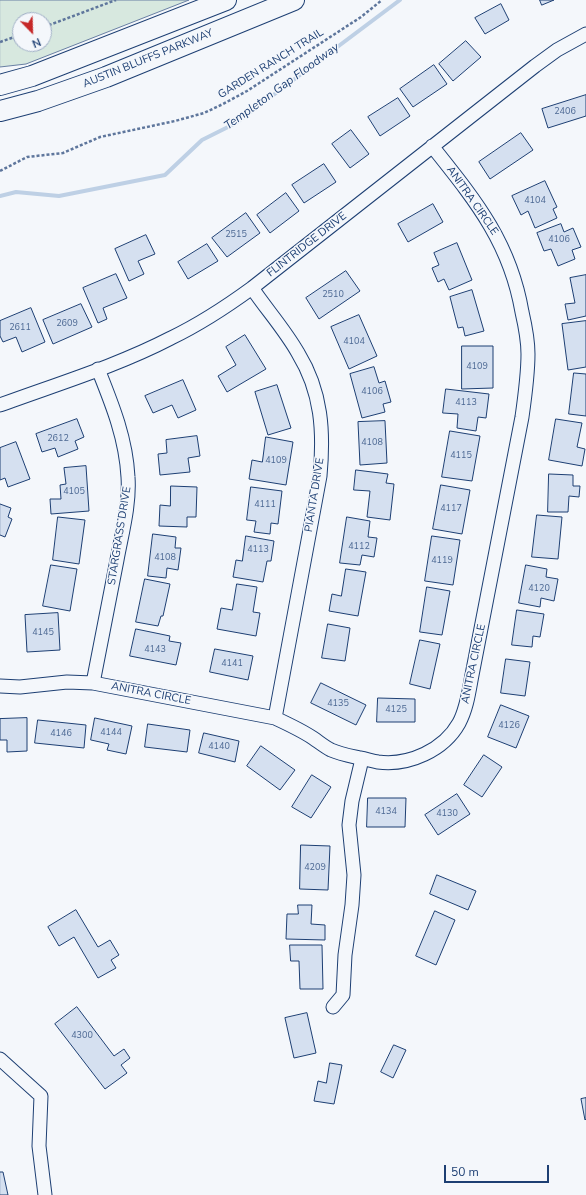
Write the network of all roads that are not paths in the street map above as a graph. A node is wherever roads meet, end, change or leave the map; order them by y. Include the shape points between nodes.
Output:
1 (226, 0) edge
2 (294, 0) edge
3 (586, 34) edge
4 (0, 85) edge
5 (0, 111) edge
6 (432, 146) junction
7 (252, 288) junction
8 (98, 369) junction
9 (0, 405) edge
10 (93, 683) junction
11 (0, 686) edge
12 (275, 718) junction
13 (362, 758) junction
14 (333, 1007) dead end
15 (0, 1059) edge
16 (45, 1195) edge

1 - 4 main road via 32,76
2 - 5 main road, AUSTIN BLUFFS PARKWAY via 106,77 38,101
3 - 6 street, FLINTRIDGE DRIVE via 557,50
6 - 7 street, FLINTRIDGE DRIVE
6 - 13 street, ANITRA CIRCLE via 482,211 506,255 515,280 526,329 527,378 522,417 466,705 459,722 449,736 436,747 408,761 379,762
7 - 8 street, FLINTRIDGE DRIVE via 193,327 142,352
7 - 12 street, PIANTA DRIVE via 298,353 308,372 322,421 320,476
8 - 9 street, FLINTRIDGE DRIVE
8 - 10 street, STARGRASS DRIVE via 122,436 128,489 123,529
10 - 11 street, ANITRA CIRCLE
10 - 12 street, ANITRA CIRCLE
12 - 13 street, ANITRA CIRCLE via 331,749
13 - 14 street via 349,825 354,875 343,994
15 - 16 street via 41,1096 39,1146

